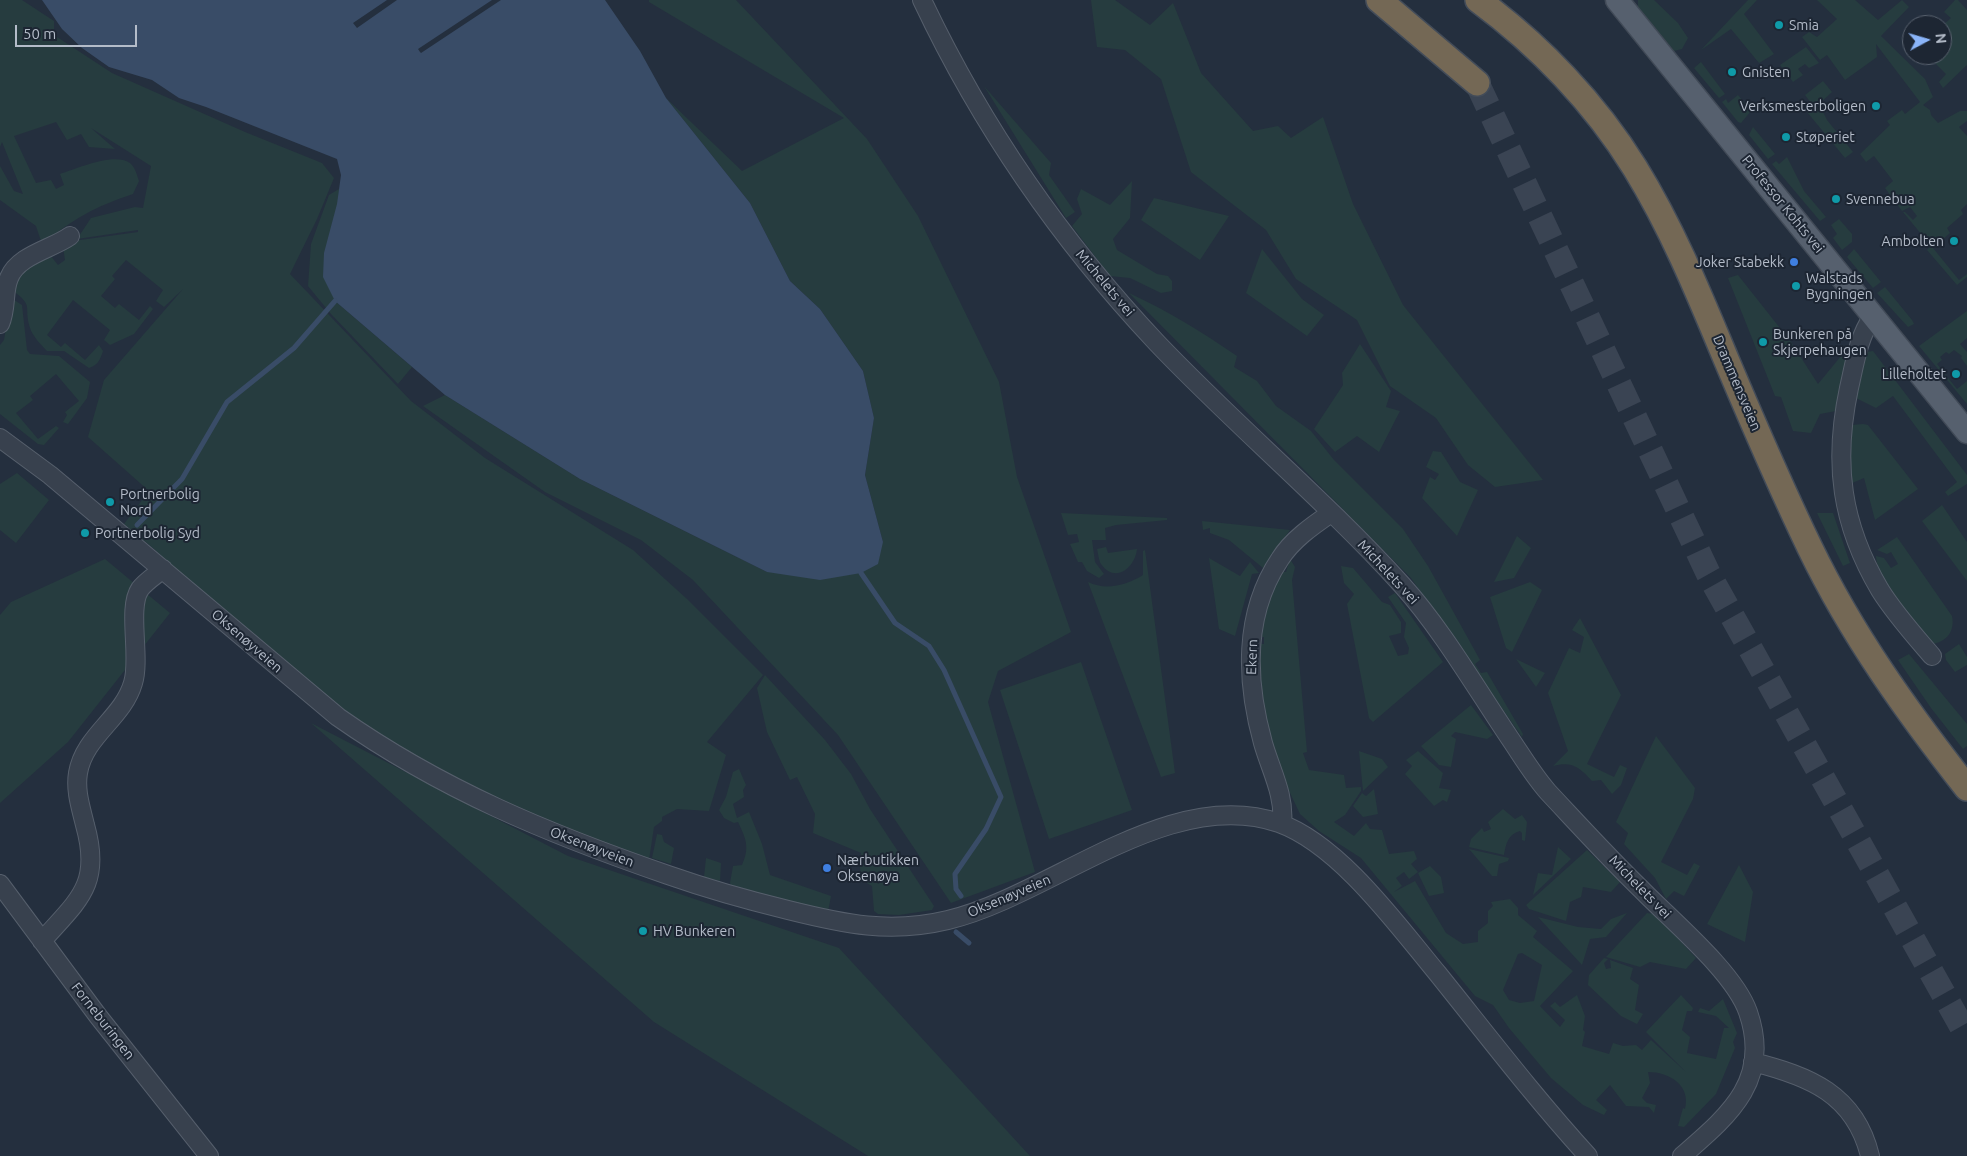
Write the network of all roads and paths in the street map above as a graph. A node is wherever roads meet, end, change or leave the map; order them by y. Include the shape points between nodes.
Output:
1 (922, 0) edge
2 (1379, 0) edge
3 (1478, 0) edge
4 (1617, 0) edge
5 (1477, 83) tunnel mouth
6 (70, 236) dead end
7 (1873, 316) junction
8 (0, 324) edge
9 (1967, 432) edge
10 (0, 438) edge
11 (1331, 513) junction
12 (163, 569) junction
13 (1932, 656) dead end
14 (1967, 788) edge
15 (1282, 824) junction
16 (0, 884) edge
17 (42, 941) junction
18 (1753, 1062) junction
19 (208, 1156) edge
20 (1588, 1156) edge
21 (1682, 1156) edge
22 (1870, 1156) edge

1 - 11 street, Michelets vei via 949,57 1009,158 1102,282 1160,346
2 - 5 highway
3 - 14 highway, Drammensveien via 1555,67 1611,133 1634,166 1692,277 1748,412 1812,552 1870,656
4 - 7 main road, Professor Kohts vei
6 - 8 street via 16,266 9,278 6,311
7 - 9 main road, Professor Kohts vei
7 - 13 street via 1860,340 1845,409 1840,440 1841,480 1850,522 1862,555 1881,591
10 - 12 street, Oksenøyveien
11 - 15 street, Ekern via 1280,558 1256,612 1251,641 1254,710 1281,794
11 - 18 street, Michelets vei via 1414,600 1546,789 1731,981 1749,1014
12 - 15 street, Oksenøyveien via 338,717 385,750 436,778 511,816 606,854 727,896 839,922 871,928 900,928 952,919 1004,901 1162,827 1192,819 1215,815 1242,816
12 - 17 street via 143,586 136,597 133,685 120,708 87,749 78,773 78,799 92,854 89,879 81,896
15 - 20 street via 1332,857 1386,911
16 - 17 street, Forneburingen
17 - 19 street, Forneburingen
18 - 21 street, Michelets vei via 1747,1084 1728,1115
18 - 22 street via 1808,1078 1829,1092 1853,1118

